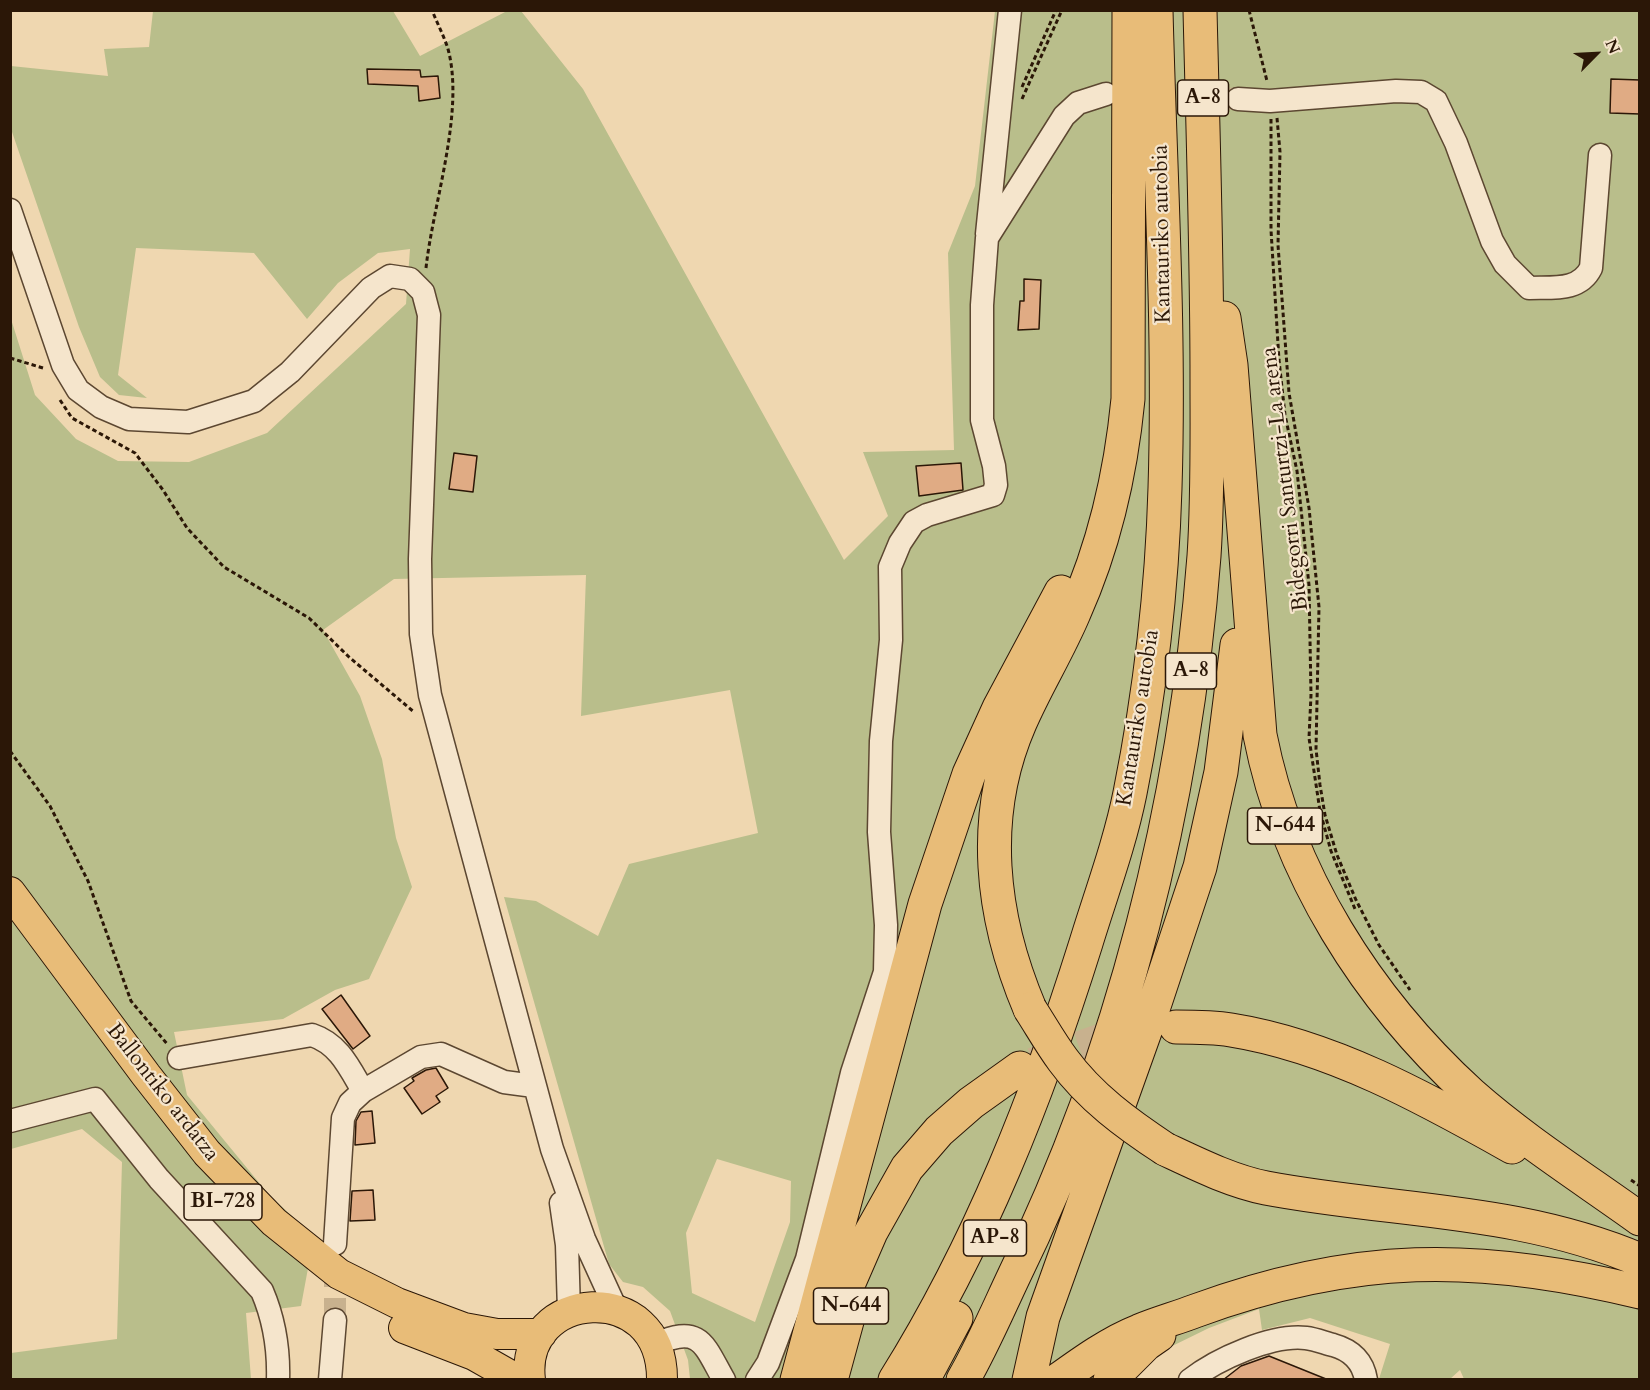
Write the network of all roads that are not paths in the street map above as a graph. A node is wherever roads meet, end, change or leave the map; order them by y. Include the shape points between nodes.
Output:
1 (1010, 10) edge
2 (1129, 10) edge
3 (1156, 10) edge
4 (1200, 10) edge
5 (1106, 94) dead end
6 (1238, 99) tunnel mouth
7 (1600, 155) dead end
8 (1206, 186) junction
9 (10, 210) edge
10 (987, 238) junction
11 (1116, 474) junction
12 (1244, 564) junction
13 (1129, 797) junction
14 (10, 892) edge
15 (10, 927) edge
16 (1176, 1027) dead end
17 (179, 1058) road end
18 (1020, 1068) tunnel mouth
19 (534, 1086) junction
20 (363, 1091) junction
21 (10, 1121) edge
22 (552, 1149) junction
23 (1640, 1219) edge
24 (872, 1232) junction
25 (335, 1244) tunnel mouth
26 (1640, 1260) edge
27 (1640, 1292) edge
28 (616, 1309) junction
29 (569, 1311) junction
30 (1196, 1311) junction
31 (335, 1320) tunnel mouth
32 (541, 1334) junction
33 (656, 1344) junction
34 (1039, 1375) edge
35 (279, 1380) edge
36 (330, 1380) edge
37 (518, 1380) edge
38 (530, 1380) edge
39 (662, 1380) edge
40 (724, 1380) edge
41 (757, 1380) edge
42 (797, 1380) edge
43 (812, 1380) edge
44 (831, 1380) edge
45 (895, 1380) edge
46 (923, 1380) edge
47 (963, 1380) edge
48 (1110, 1380) edge
49 (1190, 1380) edge
50 (1366, 1380) edge

1 - 10 street
2 - 11 highway via 1128,399 1124,443
3 - 13 highway, Kantauriko autobia / A-8 via 1165,323 1165,489 1155,625
4 - 8 highway, Kantauriko autobia / A-8
5 - 10 street via 1078,103 1064,116
6 - 7 street via 1272,110 1396,91 1421,92 1436,101 1492,241 1505,264 1528,288 1572,286 1587,278
8 - 12 highway via 1231,365
8 - 47 highway, Kantauriko autobia / A-8 via 1204,554 1186,716 1167,826 1142,930 1090,1101 1038,1227
9 - 19 street via 63,365 78,390 101,407 129,419 188,422 254,401 290,372 371,288 390,276 410,279 420,290 429,315 421,634 430,695
10 - 41 street via 982,305 982,420 996,485 993,495 914,522 890,567 891,640 880,741 885,972 852,1073 807,1259 768,1363
11 - 26 highway, bridge via 1101,546 1074,614 1019,724 1003,772 995,826 997,898 1014,970 1030,1009 1063,1060 1098,1099 1133,1128 1165,1149 1211,1170 1264,1188 1509,1220 1553,1230
11 - 42 highway via 1078,559 999,708 969,774 925,904
12 - 23 highway, N-644 via 1258,724 1267,773 1311,885 1344,944 1426,1051 1473,1095
12 - 34 highway via 1221,772 1200,867 1043,1317
13 - 45 highway, Kantauriko autobia / A-8 via 1065,1010 1011,1153 961,1262
13 - 46 highway, AP-8 via 1109,918 1056,1092 1003,1222
14 - 32 main road, Ballontiko ardatza / BI-728 via 207,1153 274,1222 339,1274 397,1303 464,1328 498,1334
15 - 37 main road, Ballontiko ardatza / BI-728 via 191,1166 260,1237 327,1291 388,1322 483,1359
16 - 23 highway, N-644 via 1259,1035 1360,1070 1470,1123
17 - 20 street via 312,1035 328,1040 341,1054
18 - 24 highway, N-644 via 939,1131 907,1168
19 - 20 street via 504,1082 441,1054 421,1057
19 - 22 street
20 - 25 street via 350,1103 343,1118
21 - 35 street via 95,1099 159,1179 262,1290 272,1314
22 - 28 street via 584,1239
22 - 29 street via 567,1245
24 - 43 highway via 837,1304
24 - 44 highway, N-644
27 - 30 highway via 1496,1265 1426,1263 1311,1276
28 - 29 main road via 600,1306
28 - 33 main road via 640,1322
29 - 32 main road
30 - 34 highway via 1138,1331
30 - 48 highway via 1146,1344
31 - 36 street
32 - 38 main road via 533,1351
33 - 39 main road
33 - 40 street via 676,1336 701,1340
49 - 50 street via 1249,1348 1282,1338 1307,1338 1348,1349 1364,1367

